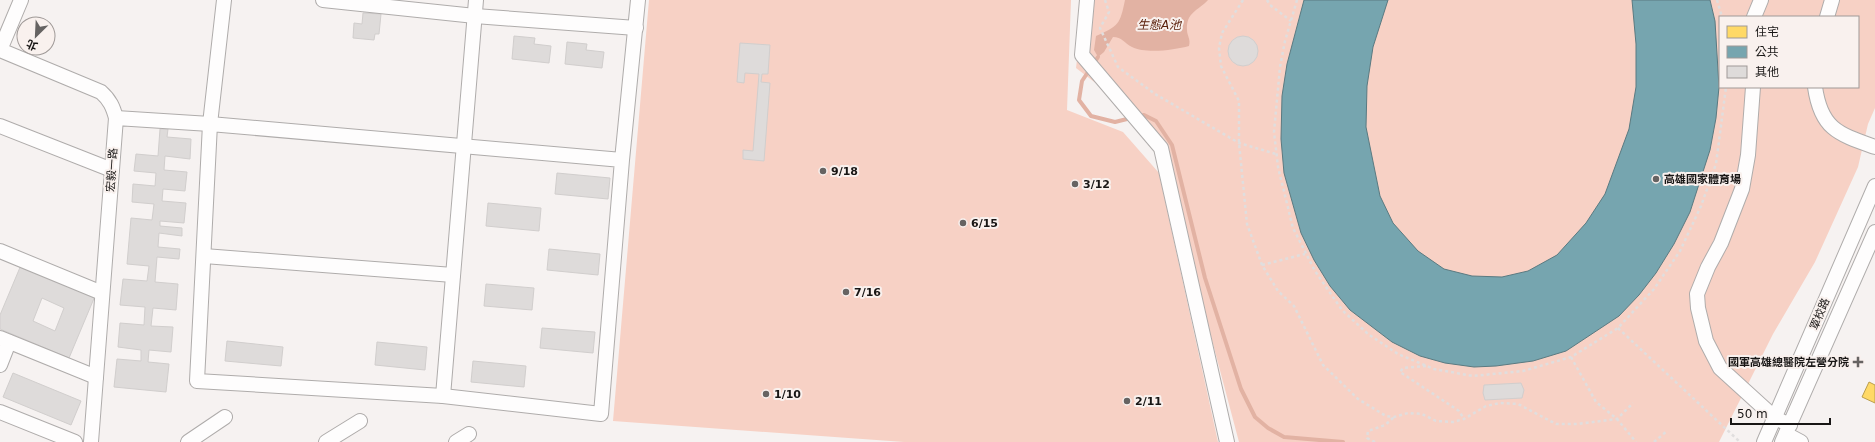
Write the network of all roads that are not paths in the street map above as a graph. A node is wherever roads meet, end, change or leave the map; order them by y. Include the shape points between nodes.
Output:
1 (21, 0) edge
2 (224, 0) edge
3 (323, 0) edge
4 (476, 0) edge
5 (638, 0) edge
6 (1087, 0) edge
7 (1761, 0) edge
8 (1832, 0) edge
9 (475, 16) junction
10 (1754, 16) edge
11 (1827, 16) edge
12 (636, 28) junction
13 (1753, 88) edge
14 (1815, 88) edge
15 (116, 118) junction
16 (210, 124) junction
17 (0, 126) edge
18 (464, 146) junction
19 (1875, 147) edge
20 (622, 160) junction
21 (112, 170) junction
22 (1875, 186) edge
23 (1875, 232) edge
24 (0, 251) edge
25 (204, 256) junction
26 (453, 275) junction
27 (102, 293) junction
28 (4, 340) edge
29 (0, 365) edge
30 (96, 377) junction
31 (443, 396) junction
32 (0, 412) edge
33 (225, 417) dead end
34 (1775, 418) junction
35 (360, 421) dead end
36 (469, 434) dead end
37 (1786, 434) edge
38 (76, 442) edge
39 (91, 442) edge
40 (188, 442) edge
41 (326, 442) edge
42 (456, 442) edge
43 (1227, 442) edge
44 (1764, 442) edge
45 (1802, 442) edge

1 - 15 street via 0,50 101,92 109,100
2 - 16 street
3 - 9 street
4 - 9 street
5 - 12 street
6 - 43 street via 1082,55 1161,148
7 - 10 street
8 - 11 street
9 - 12 street
9 - 18 street
12 - 20 street
13 - 34 street via 1748,155 1742,189 1697,294 1701,324 1713,357 1720,368
14 - 19 street via 1818,105 1827,123 1845,136
15 - 16 street
15 - 21 street, 宏毅一路
16 - 18 street
16 - 25 street
17 - 21 street
18 - 20 street
18 - 26 street
20 - 31 street via 601,414
21 - 27 street, 宏毅一路
22 - 34 street, 軍校路
23 - 37 street, 軍校路
24 - 27 street
25 - 26 street
25 - 31 street via 197,381
26 - 31 street
27 - 30 street, 宏毅一路
28 - 29 street
28 - 30 street
30 - 39 street, 宏毅一路
32 - 38 street
33 - 40 street
34 - 37 street
34 - 44 street, 軍校路
35 - 41 street
36 - 42 street
37 - 45 street

